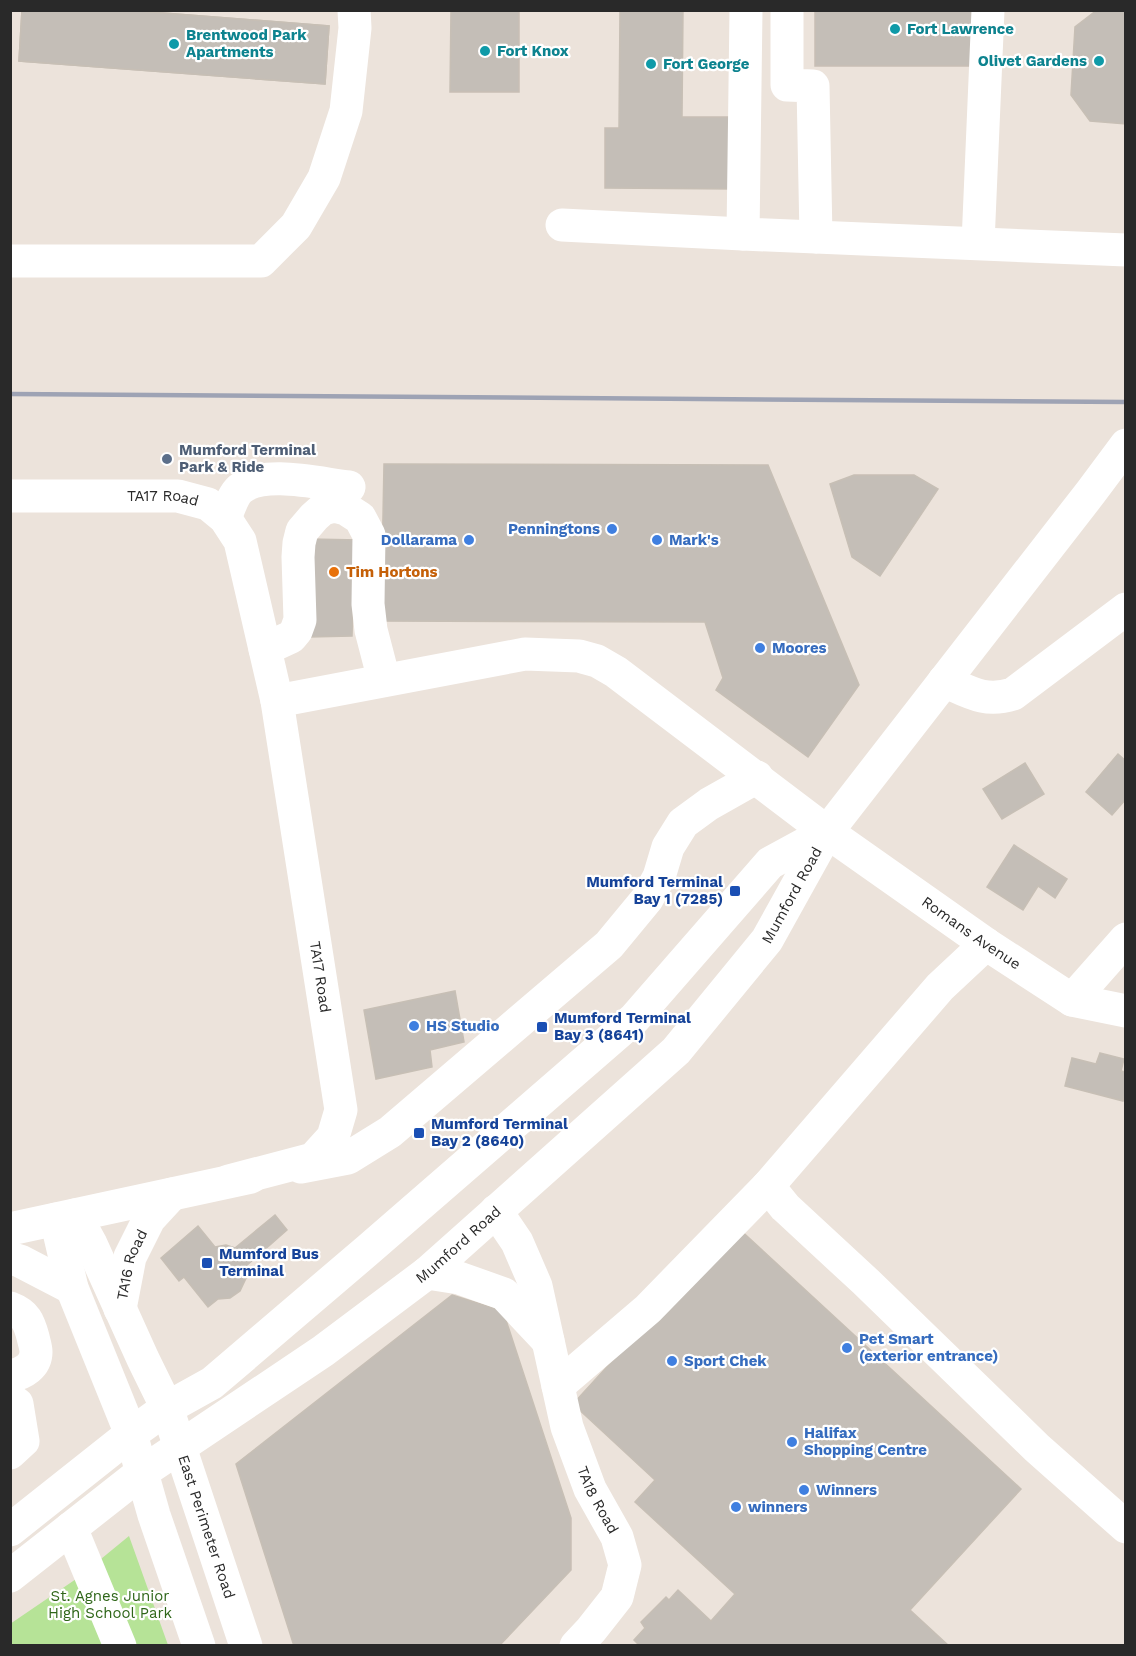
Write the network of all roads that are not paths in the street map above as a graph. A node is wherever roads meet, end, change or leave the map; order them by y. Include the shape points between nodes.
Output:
1 (354, 10) edge
2 (746, 10) edge
3 (787, 10) edge
4 (988, 10) edge
5 (562, 225) dead end
6 (743, 234) junction
7 (816, 237) junction
8 (978, 243) junction
9 (1125, 250) edge
10 (10, 261) edge
11 (1125, 445) edge
12 (349, 487) dead end
13 (10, 496) edge
14 (225, 518) junction
15 (1125, 609) edge
16 (265, 649) junction
17 (384, 680) junction
18 (944, 681) junction
19 (278, 701) junction
20 (757, 777) junction
21 (827, 832) junction
22 (1125, 939) edge
23 (986, 944) junction
24 (1072, 1000) junction
25 (1125, 1011) edge
26 (229, 1181) junction
27 (768, 1186) junction
28 (172, 1194) junction
29 (496, 1211) junction
30 (66, 1217) junction
31 (10, 1229) edge
32 (10, 1258) edge
33 (427, 1273) junction
34 (72, 1288) junction
35 (10, 1308) edge
36 (120, 1309) junction
37 (549, 1341) junction
38 (10, 1376) edge
39 (558, 1386) junction
40 (10, 1400) edge
41 (167, 1408) junction
42 (131, 1434) junction
43 (181, 1448) junction
44 (10, 1453) edge
45 (141, 1473) junction
46 (1125, 1527) edge
47 (70, 1528) junction
48 (10, 1530) edge
49 (10, 1576) edge
50 (120, 1646) edge
51 (199, 1646) edge
52 (246, 1646) edge
53 (576, 1646) edge

1 - 10 street via 346,111 324,178 296,226 261,261
2 - 6 street
3 - 7 street via 787,85 813,86
4 - 8 street
5 - 6 street
6 - 7 street
7 - 8 street
8 - 9 street
11 - 18 street, Mumford Road
12 - 14 street via 285,478 252,481 238,490
13 - 14 street, TA17 Road via 178,496 208,504
14 - 16 street, TA17 Road via 240,541
15 - 18 street via 1012,694 981,698
16 - 17 street via 291,637 300,620 298,557 302,531 323,509 346,509 360,518 369,535 368,604
16 - 19 street, TA17 Road
17 - 19 street
17 - 20 street via 525,654 579,656 616,672
18 - 21 street, Mumford Road
19 - 26 street, TA17 Road via 341,1110 333,1137 313,1159
20 - 21 street, Romans Avenue
20 - 26 street via 683,824 668,847 647,899 609,945 390,1132 348,1158
21 - 23 street, Romans Avenue
21 - 29 street, Mumford Road via 767,940 676,1051
21 - 41 street, Mumford Road via 770,863 634,1019 212,1383
22 - 24 street
23 - 24 street, Romans Avenue
23 - 27 street via 940,987
24 - 25 street, Romans Avenue
26 - 28 street
27 - 39 street via 648,1309
27 - 46 street via 785,1207 1037,1448
28 - 30 street
28 - 36 street, TA16 Road via 149,1219 130,1257
29 - 33 street, Mumford Road
29 - 37 street, TA18 Road via 517,1242 536,1286
30 - 31 street
30 - 34 street
30 - 36 street via 91,1244
32 - 34 street
33 - 37 street via 459,1278 504,1294
33 - 43 street, Mumford Road via 323,1351
34 - 42 street
35 - 38 street via 29,1322 36,1353 31,1368
36 - 41 street, TA16 Road
37 - 39 street, TA18 Road
39 - 53 street, TA18 Road via 567,1427 590,1489 617,1537 625,1565 617,1597
40 - 44 street via 17,1404 23,1440
41 - 42 street, Mumford Road
41 - 43 street, East Perimeter Road
42 - 45 street
42 - 48 street, Mumford Road
43 - 45 street, Mumford Road
43 - 52 street, East Perimeter Road
45 - 47 street, Mumford Road
45 - 51 street
47 - 49 street, Mumford Road
47 - 50 street

